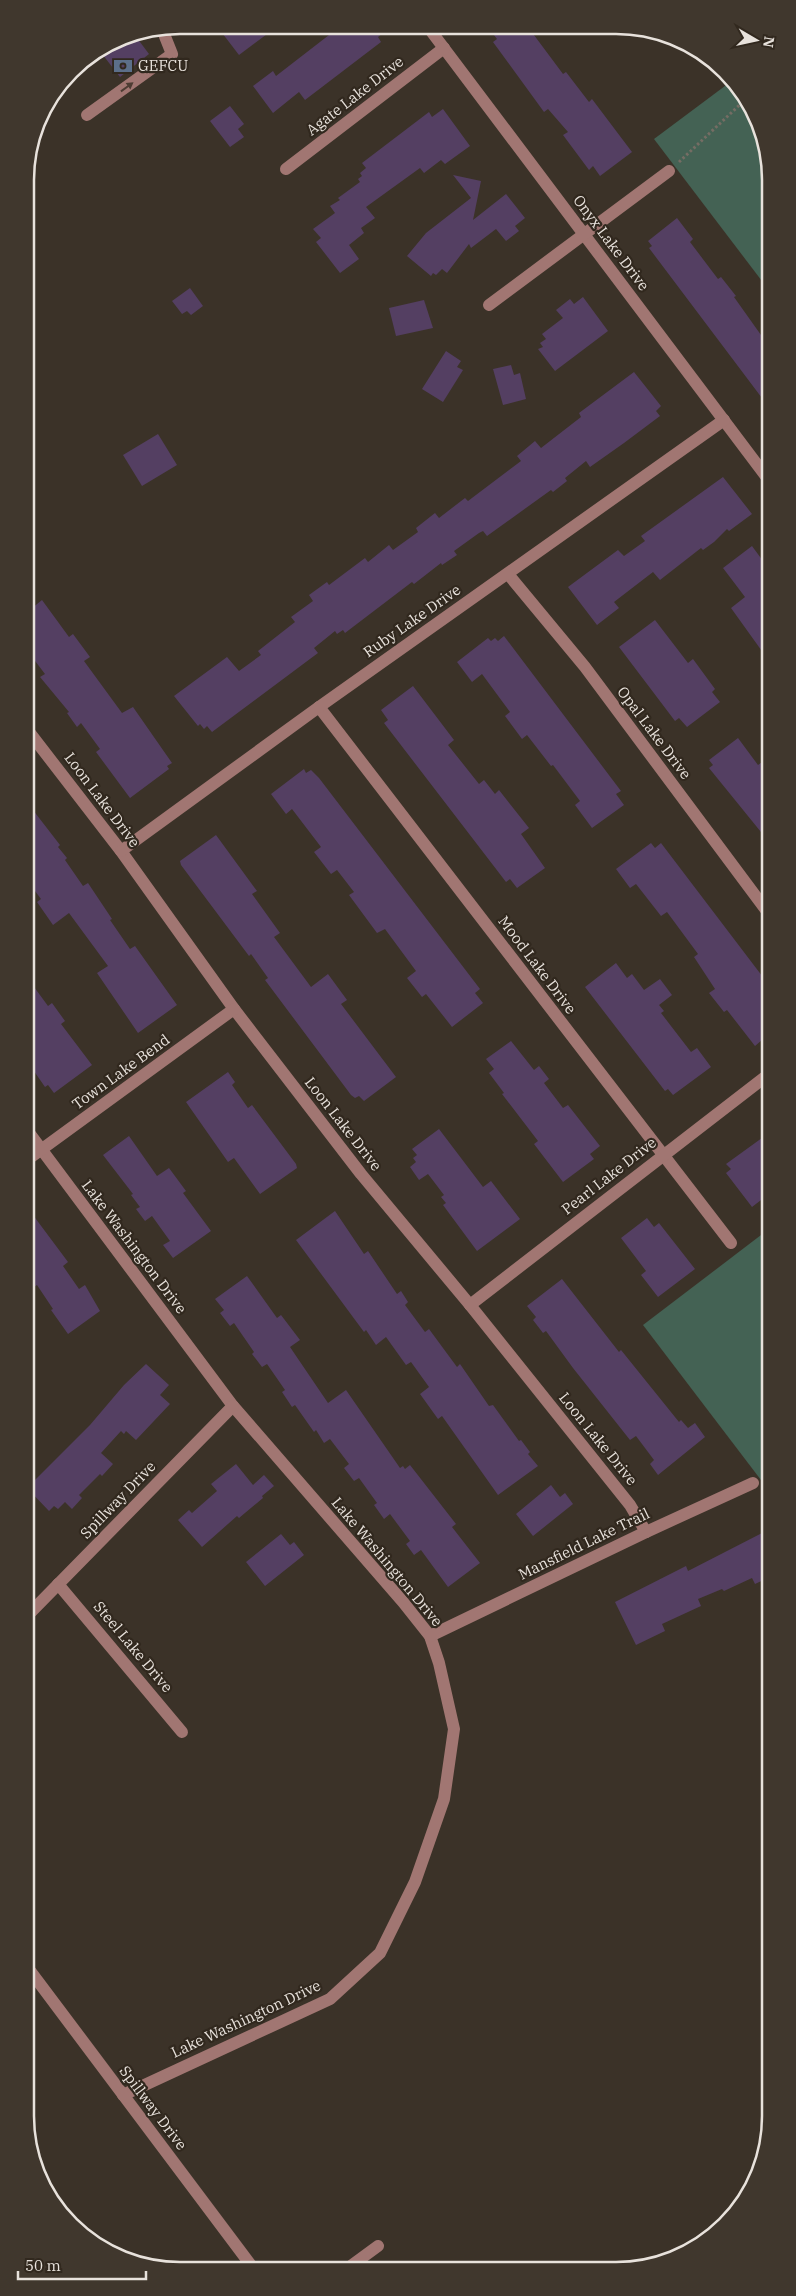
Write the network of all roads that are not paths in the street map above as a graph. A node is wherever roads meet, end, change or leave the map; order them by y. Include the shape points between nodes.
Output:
1 (433, 34) edge
2 (165, 35) edge
3 (444, 48) junction
4 (87, 115) dead end
5 (286, 169) dead end
6 (669, 171) road end
7 (584, 234) junction
8 (489, 305) dead end
9 (724, 420) junction
10 (762, 471) edge
11 (508, 574) junction
12 (319, 707) junction
13 (34, 738) edge
14 (121, 850) junction
15 (762, 905) edge
16 (234, 1009) junction
17 (762, 1079) edge
18 (34, 1139) edge
19 (42, 1150) junction
20 (34, 1155) edge
21 (662, 1155) junction
22 (731, 1243) dead end
23 (470, 1305) junction
24 (233, 1406) junction
25 (753, 1483) dead end
26 (646, 1532) junction
27 (58, 1584) junction
28 (34, 1609) edge
29 (430, 1636) junction
30 (182, 1732) dead end
31 (34, 1976) edge
32 (123, 2095) junction
33 (378, 2246) dead end
34 (248, 2262) edge
35 (356, 2262) edge

1 - 3 street, Onyx Lake Drive
4 -> 2 street via 172,54
3 - 5 street, Agate Lake Drive
3 - 7 street, Onyx Lake Drive
6 - 7 street
7 - 8 street
7 - 9 street, Onyx Lake Drive
9 - 10 street, Onyx Lake Drive
9 - 11 street, Ruby Lake Drive
11 - 12 street, Ruby Lake Drive
11 - 15 street, Opal Lake Drive via 585,667
12 - 14 street, Ruby Lake Drive
12 - 21 street, Mood Lake Drive
13 - 14 street, Loon Lake Drive
14 - 16 street, Loon Lake Drive
16 - 19 street, Town Lake Bend
16 - 23 street, Loon Lake Drive via 361,1174
17 - 21 street, Pearl Lake Drive
18 - 19 street, Lake Washington Drive
19 - 20 street, Town Lake Bend
19 - 24 street, Lake Washington Drive
21 - 22 street, Mood Lake Drive
21 - 23 street, Pearl Lake Drive
23 - 26 street, Loon Lake Drive via 630,1505
24 - 27 street, Spillway Drive
24 - 29 street, Lake Washington Drive
25 - 26 street, Mansfield Lake Trail
26 - 29 street, Mansfield Lake Trail
27 - 28 street, Spillway Drive
27 - 30 street, Steel Lake Drive
29 - 32 street, Lake Washington Drive via 454,1729 444,1799 415,1882 380,1953 330,1999
31 - 32 street, Spillway Drive
32 - 34 street, Spillway Drive
33 - 35 street

